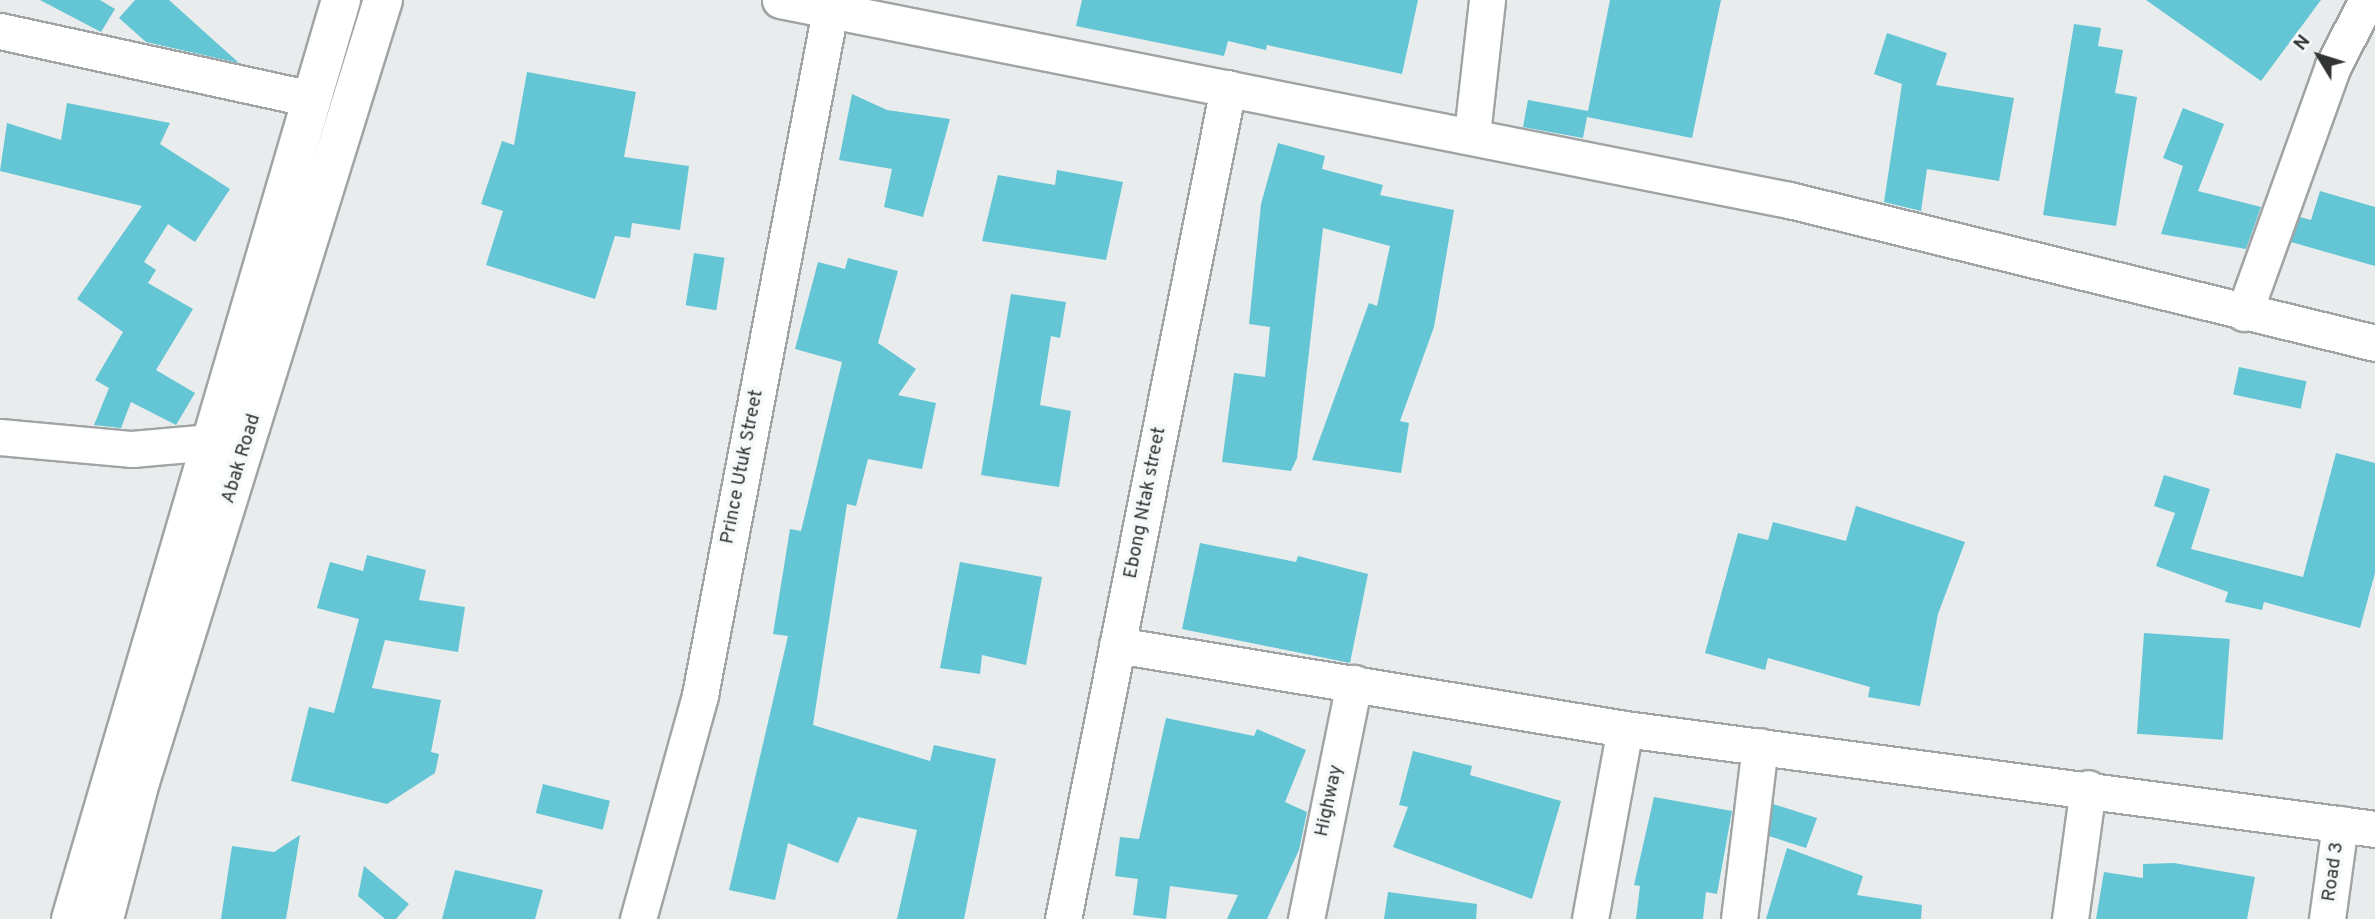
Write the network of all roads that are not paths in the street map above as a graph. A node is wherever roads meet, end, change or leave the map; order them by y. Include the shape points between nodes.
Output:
1 (341, 0) edge
2 (383, 0) edge
3 (780, 0) edge
4 (1487, 0) edge
5 (2367, 0) edge
6 (830, 11) junction
7 (0, 31) edge
8 (1228, 88) junction
9 (311, 99) junction
10 (1472, 135) junction
11 (2244, 313) junction
12 (2375, 343) edge
13 (0, 437) edge
14 (211, 442) junction
15 (1117, 645) junction
16 (1354, 684) junction
17 (1625, 729) junction
18 (1760, 746) junction
19 (2088, 788) junction
20 (2340, 824) junction
21 (2375, 829) edge
22 (71, 919) edge
23 (104, 919) edge
24 (638, 919) edge
25 (1063, 919) edge
26 (1306, 919) edge
27 (1590, 919) edge
28 (1739, 919) edge
29 (2070, 919) edge
30 (2327, 919) edge

1 - 9 highway, Abak Road
2 - 23 highway, Abak Road via 140,782
3 - 6 street
4 - 10 street
5 - 11 street via 2333,66
6 - 8 street
6 - 24 street, Prince Utuk Street via 700,695
7 - 9 street
8 - 10 street
8 - 15 street, Ebong Ntak street
9 - 14 highway, Abak Road
10 - 11 street via 1789,200
11 - 12 street
13 - 14 street via 132,449
14 - 22 highway, Abak Road
15 - 16 street
15 - 25 street, Ebong Ntak street
16 - 17 street
16 - 26 street, Highway
17 - 18 street
17 - 27 street
18 - 19 street
18 - 28 street
19 - 20 street
19 - 29 street
20 - 21 street
20 - 30 street, Road 3

